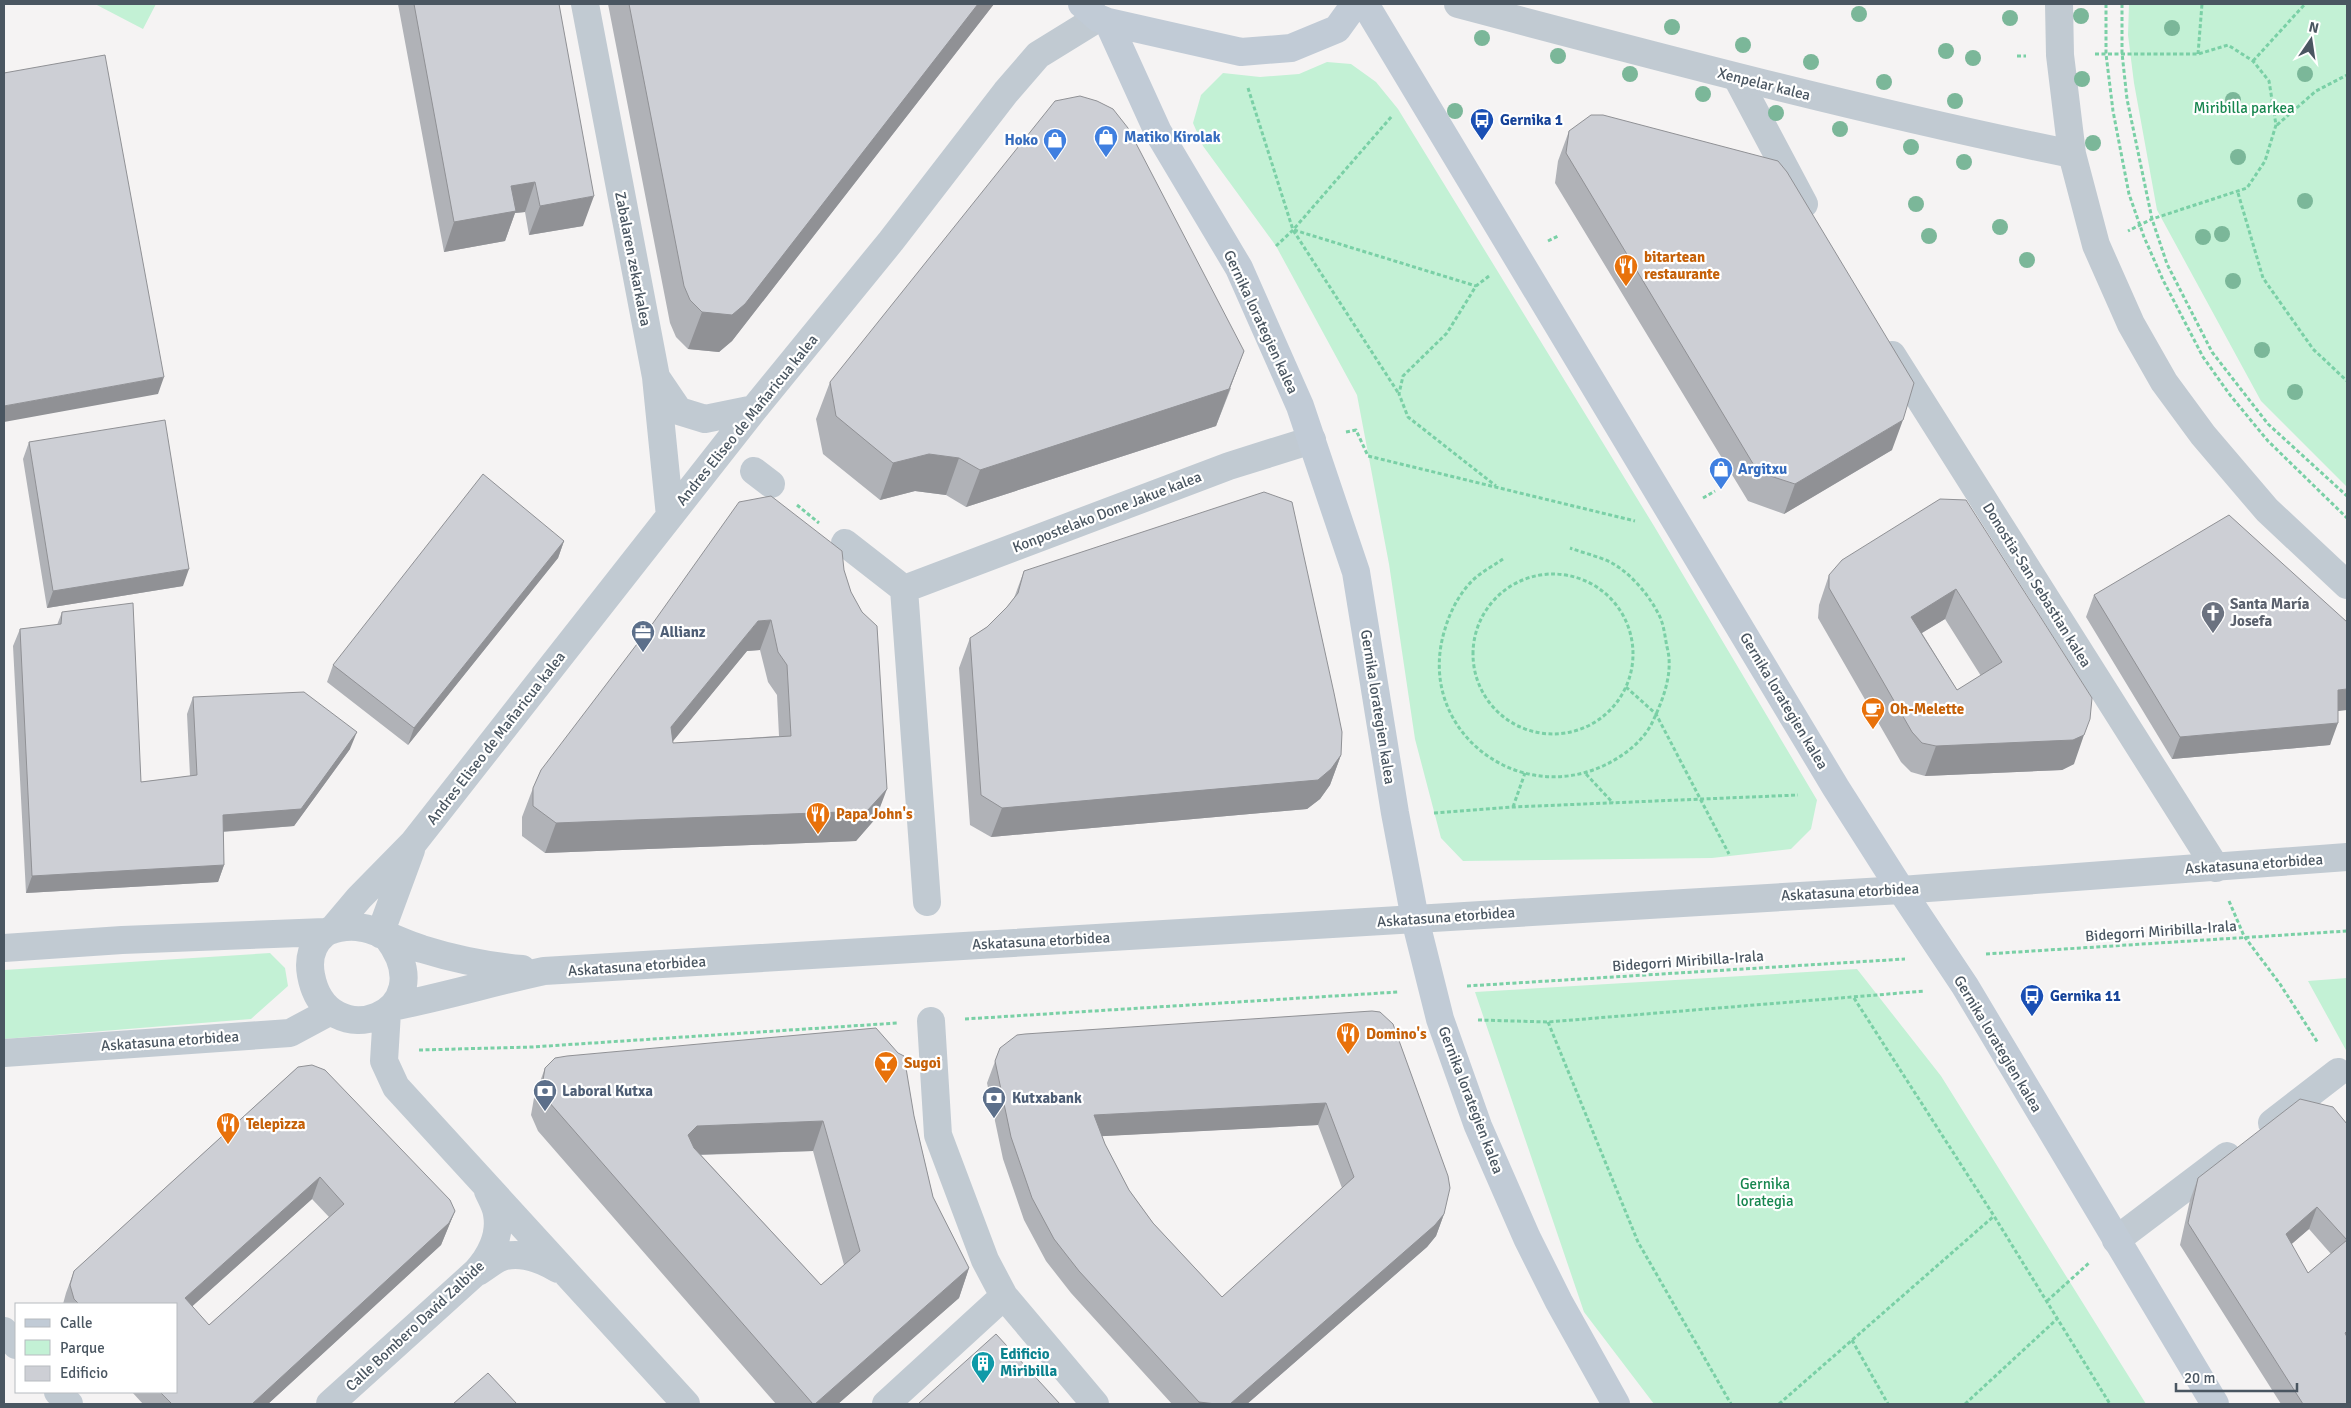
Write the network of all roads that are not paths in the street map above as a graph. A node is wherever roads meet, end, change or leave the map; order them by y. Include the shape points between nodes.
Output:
1 (585, 4) edge
2 (1355, 4) edge
3 (1365, 4) edge
4 (1458, 4) edge
5 (2059, 4) edge
6 (1096, 14) edge
7 (1737, 78) junction
8 (2072, 154) junction
9 (1816, 226) edge
10 (1881, 337) edge
11 (656, 377) junction
12 (754, 409) junction
13 (1312, 440) junction
14 (670, 516) junction
15 (846, 543) road end
16 (2347, 584) edge
17 (904, 589) junction
18 (414, 842) junction
19 (2347, 857) edge
20 (2216, 868) junction
21 (1901, 890) junction
22 (928, 902) dead end
23 (1415, 919) junction
24 (329, 931) junction
25 (384, 936) junction
26 (4, 948) edge
27 (544, 971) junction
28 (390, 1010) junction
29 (331, 1011) junction
30 (931, 1021) dead end
31 (4, 1053) edge
32 (2338, 1071) edge
33 (486, 1186) junction
34 (2116, 1240) junction
35 (476, 1272) junction
36 (564, 1273) junction
37 (1004, 1296) junction
38 (4, 1331) edge
39 (15, 1344) edge
40 (59, 1393) edge
41 (69, 1404) edge
42 (330, 1404) edge
43 (686, 1404) edge
44 (886, 1404) edge
45 (1095, 1404) edge
46 (1616, 1404) edge
47 (2215, 1404) edge

1 - 11 street, Zabalaren zekarkalea
2 - 6 main road via 1337,29 1291,48 1241,52
3 - 21 main road, Gernika lorategien kalea via 1836,788
4 - 7 street, Xenpelar kalea
5 - 8 street via 2060,56
6 - 12 street, Andres Eliseo de Mañaricua kalea via 1038,55 892,241
6 - 13 main road, Gernika lorategien kalea via 1158,132 1239,268
7 - 8 street, Xenpelar kalea via 1994,139
7 - 9 street
8 - 16 street via 2096,245 2131,324 2159,374 2202,435 2267,510
10 - 20 street, Donostia-San Sebastian kalea
11 - 12 street via 679,411 705,419
11 - 14 street, Zabalaren zekarkalea
12 - 14 street, Andres Eliseo de Mañaricua kalea
13 - 17 street, Konpostelako Done Jakue kalea via 1229,466
13 - 23 main road, Gernika lorategien kalea via 1356,572
14 - 18 street, Andres Eliseo de Mañaricua kalea
15 - 17 street
17 - 22 street
18 - 24 street, Andres Eliseo de Mañaricua kalea
18 - 25 street, Andres Eliseo de Mañaricua kalea
19 - 20 street, Askatasuna etorbidea
20 - 21 street, Askatasuna etorbidea
21 - 23 street, Askatasuna etorbidea
21 - 34 main road, Gernika lorategien kalea via 1965,986
23 - 27 street, Askatasuna etorbidea
23 - 46 main road, Gernika lorategien kalea via 1440,1019 1478,1126 1559,1302
24 - 25 street via 357,927
24 - 26 street
24 - 29 street via 311,951 310,971 317,996
25 - 27 street, Askatasuna etorbidea via 468,961
25 - 28 street via 398,952 405,976 403,988
27 - 28 street, Askatasuna etorbidea
28 - 29 street via 374,1019 359,1021
28 - 33 street via 384,1061 396,1087
29 - 31 street, Askatasuna etorbidea via 290,1033
30 - 37 street via 938,1135 985,1260
32 - 34 street
33 - 35 street, Calle Bombero David Zalbide via 497,1214 496,1236 490,1256
33 - 36 street
34 - 47 main road, Gernika lorategien kalea
35 - 36 street via 505,1256 526,1256 547,1262
35 - 42 street, Calle Bombero David Zalbide
36 - 43 street
37 - 44 street
37 - 45 street
38 - 39 street
40 - 41 street

